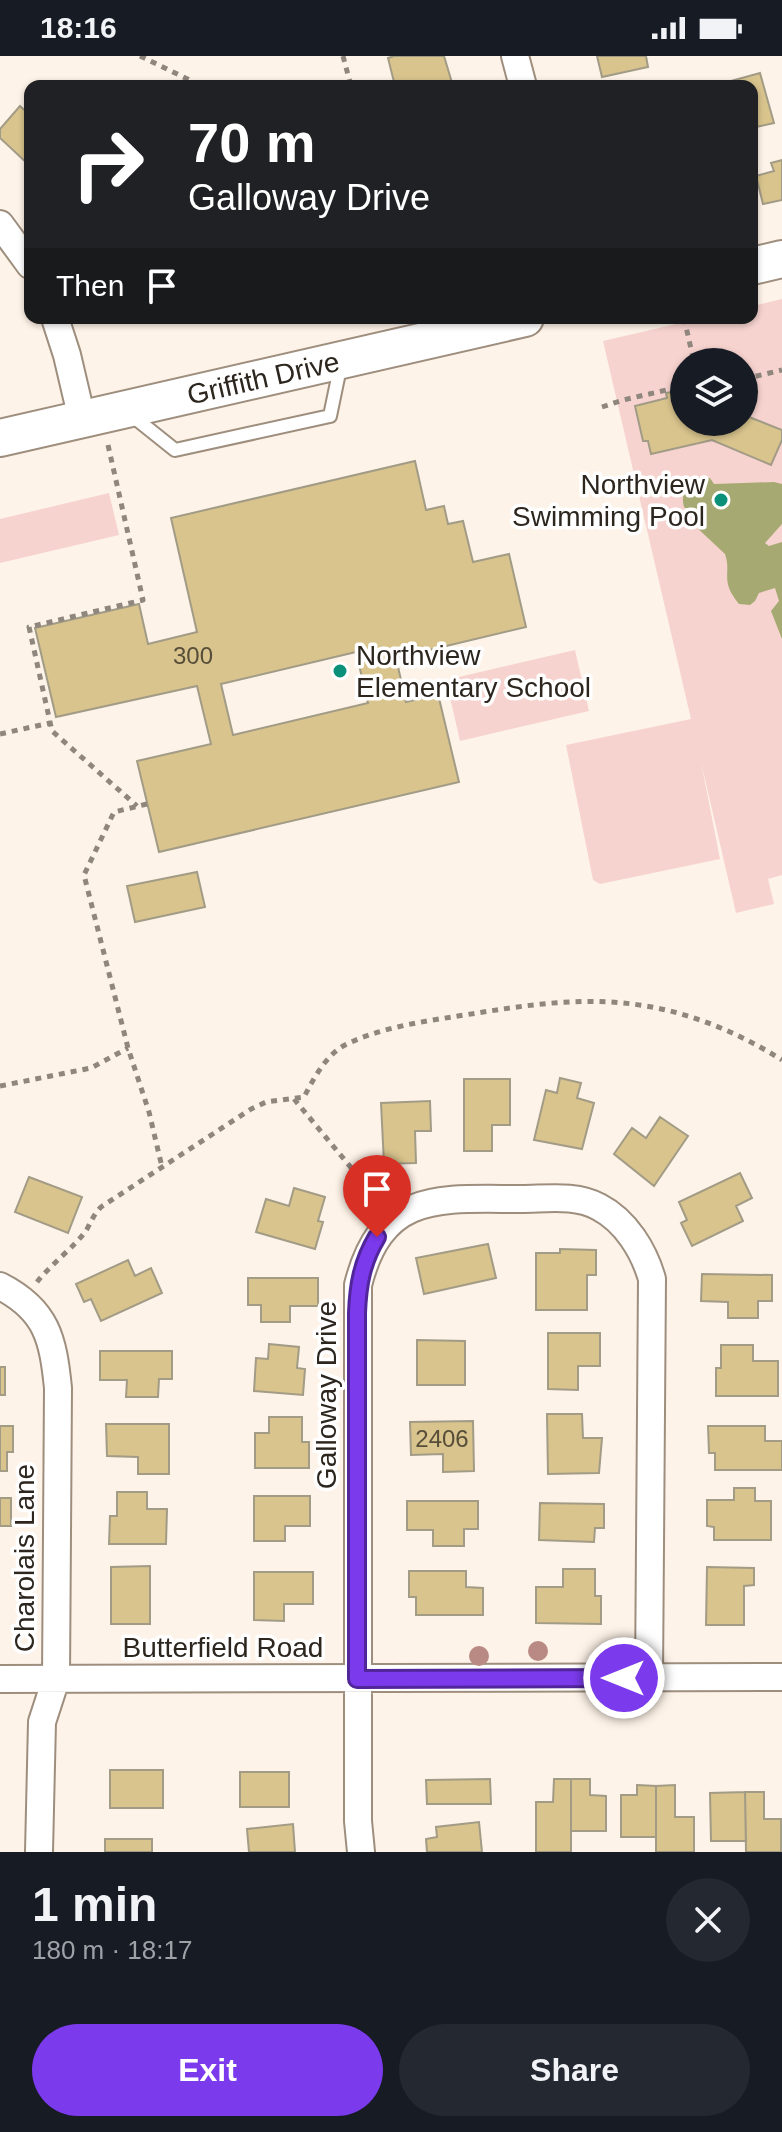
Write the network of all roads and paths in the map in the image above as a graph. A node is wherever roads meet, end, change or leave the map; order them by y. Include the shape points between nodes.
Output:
1 (140, 56) edge
2 (343, 56) edge
3 (515, 56) edge
4 (190, 80) edge
5 (349, 80) edge
6 (521, 80) edge
7 (0, 224) edge
8 (24, 257) edge
9 (782, 259) edge
10 (758, 265) edge
11 (57, 324) edge
12 (499, 324) edge
13 (685, 324) edge
14 (691, 348) edge
15 (341, 360) junction
16 (782, 370) edge
17 (758, 376) edge
18 (670, 389) edge
19 (602, 407) dead end
20 (125, 410) junction
21 (82, 419) junction
22 (0, 438) edge
23 (108, 445) dead end
24 (50, 723) junction
25 (0, 734) edge
26 (147, 804) dead end
27 (137, 806) junction
28 (128, 1048) junction
29 (782, 1060) edge
30 (0, 1086) edge
31 (294, 1099) junction
32 (162, 1167) junction
33 (392, 1221) junction
34 (11, 1292) edge
35 (782, 1677) edge
36 (649, 1678) junction
37 (0, 1679) edge
38 (56, 1679) junction
39 (357, 1679) junction
40 (39, 1852) edge
41 (361, 1852) edge

1 - 4 path
2 - 5 path
3 - 6 street
7 - 8 street
9 - 10 street
11 - 21 street
12 - 15 street, Griffith Drive
13 - 14 path
15 - 20 street, Griffith Drive
15 - 20 lane via 330,416 175,450
16 - 17 path
18 - 19 path
20 - 21 street, Griffith Drive
21 - 22 street, Griffith Drive
23 - 24 path via 143,600 29,627
24 - 25 path
24 - 27 path via 52,731
26 - 27 path
27 - 28 path via 114,812 84,875
28 - 30 path via 91,1068
28 - 32 path
29 - 31 path via 735,1034 681,1014 615,1002 559,1000 388,1029 343,1046 304,1097
31 - 32 path via 251,1109
31 - 33 path
32 - 34 path via 101,1207 87,1229 50,1265
33 - 36 street, Galloway Drive via 439,1199 577,1199 600,1207 636,1241 652,1279
33 - 39 street, Galloway Drive via 365,1257 358,1285
34 - 38 street, Charolais Lane via 34,1308 53,1350 58,1388
35 - 36 street, Butterfield Road
36 - 39 street, Butterfield Road
37 - 38 street, Butterfield Road
38 - 39 street, Butterfield Road
38 - 40 street, Charolais Lane via 42,1722
39 - 41 street, Galloway Drive

